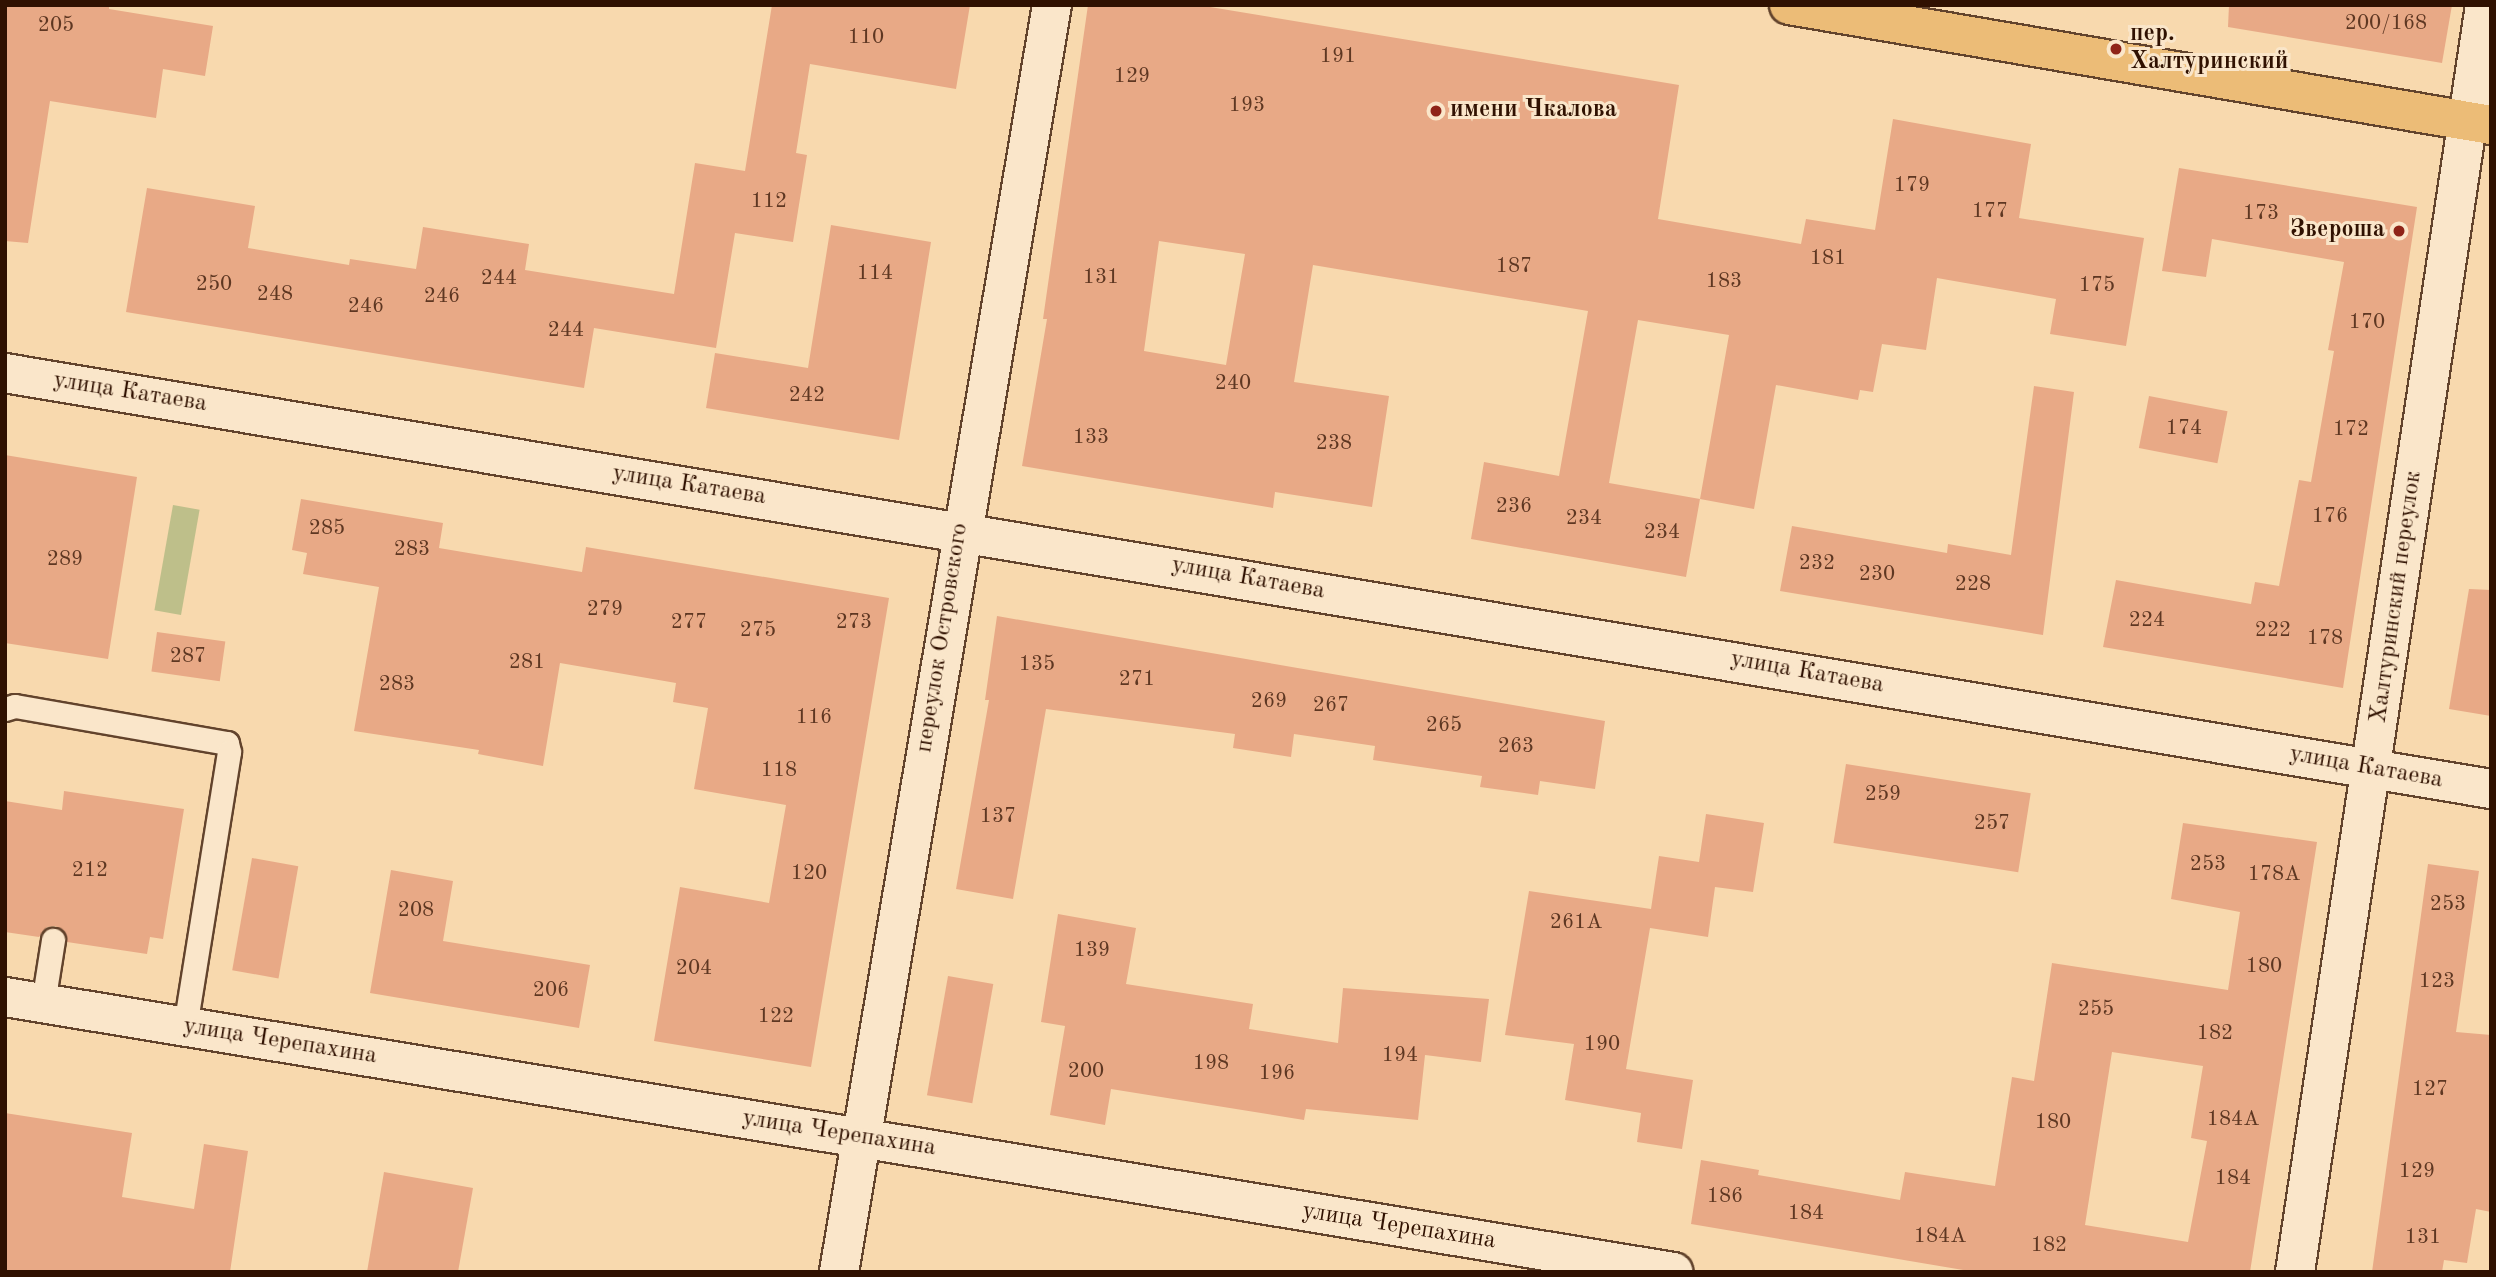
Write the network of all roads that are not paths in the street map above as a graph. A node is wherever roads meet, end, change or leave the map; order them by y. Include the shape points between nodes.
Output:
1 (1052, 5) edge
2 (1788, 5) edge
3 (2485, 5) edge
4 (2479, 123) edge
5 (5, 373) edge
6 (961, 531) junction
7 (5, 709) edge
8 (2371, 769) junction
9 (2491, 789) edge
10 (53, 940) dead end
11 (5, 997) edge
12 (43, 1003) junction
13 (185, 1026) junction
14 (861, 1138) junction
15 (839, 1272) edge
16 (1673, 1272) edge
17 (2295, 1272) edge

1 - 6 street, переулок Островского
2 - 4 main road
3 - 4 street, Халтуринский переулок
4 - 8 street, Халтуринский переулок
5 - 6 street, улица Катаева
6 - 8 street, улица Катаева
6 - 14 street, переулок Островского
7 - 13 lane via 40,710 219,738 227,743
8 - 9 street, улица Катаева
8 - 17 street, Халтуринский переулок
10 - 12 lane
11 - 12 street, улица Черепахина
12 - 13 street, улица Черепахина
13 - 14 street, улица Черепахина
14 - 15 street, переулок Островского
14 - 16 street, улица Черепахина

